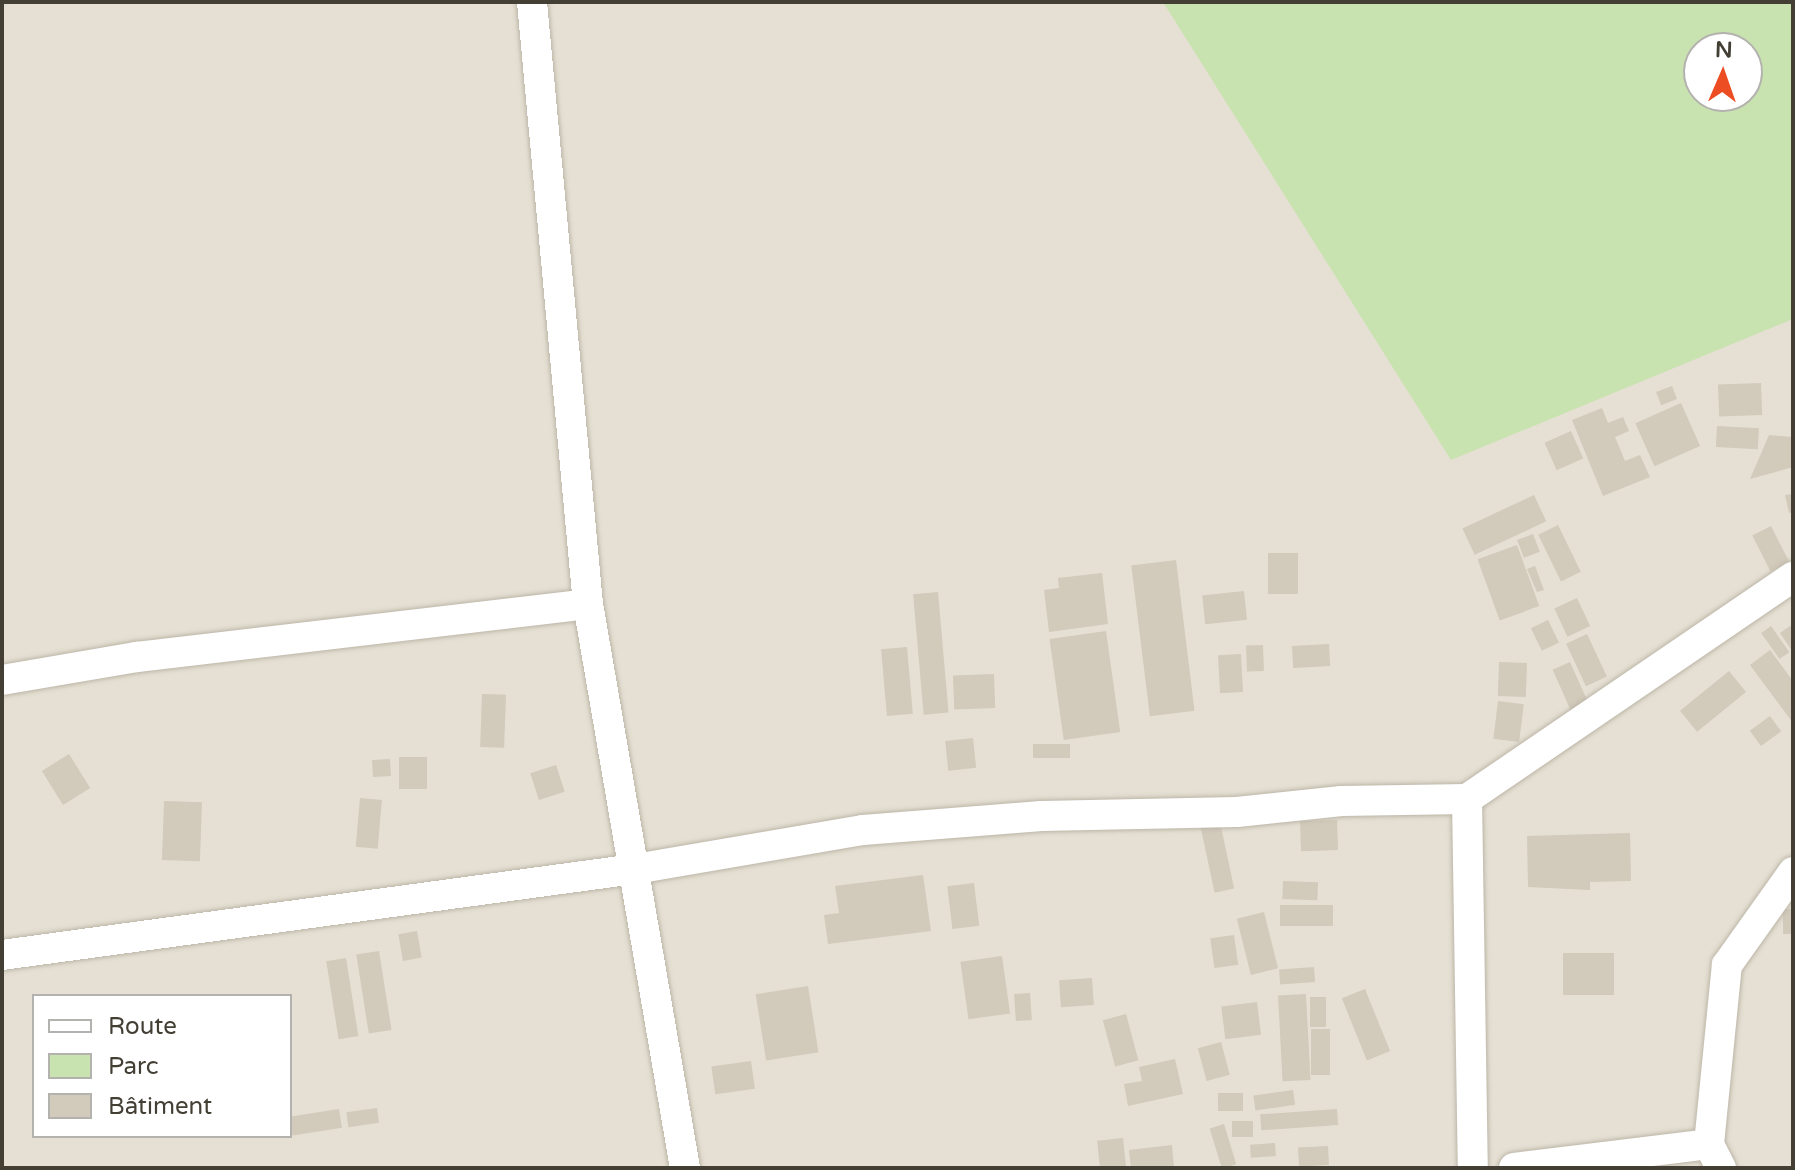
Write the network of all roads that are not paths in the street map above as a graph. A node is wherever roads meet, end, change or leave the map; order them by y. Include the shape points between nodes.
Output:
1 (532, 2) edge
2 (1793, 577) edge
3 (588, 604) junction
4 (2, 680) edge
5 (1467, 799) junction
6 (635, 869) junction
7 (1793, 872) edge
8 (2, 955) edge
9 (1715, 1156) edge
10 (685, 1168) edge
11 (1473, 1168) edge
12 (1514, 1168) edge

1 - 3 street
2 - 5 street
3 - 4 street via 137,657
3 - 6 street
5 - 6 street via 1041,816 863,830
5 - 11 street
6 - 8 street
6 - 10 street
7 - 9 street via 1727,965
9 - 12 street

